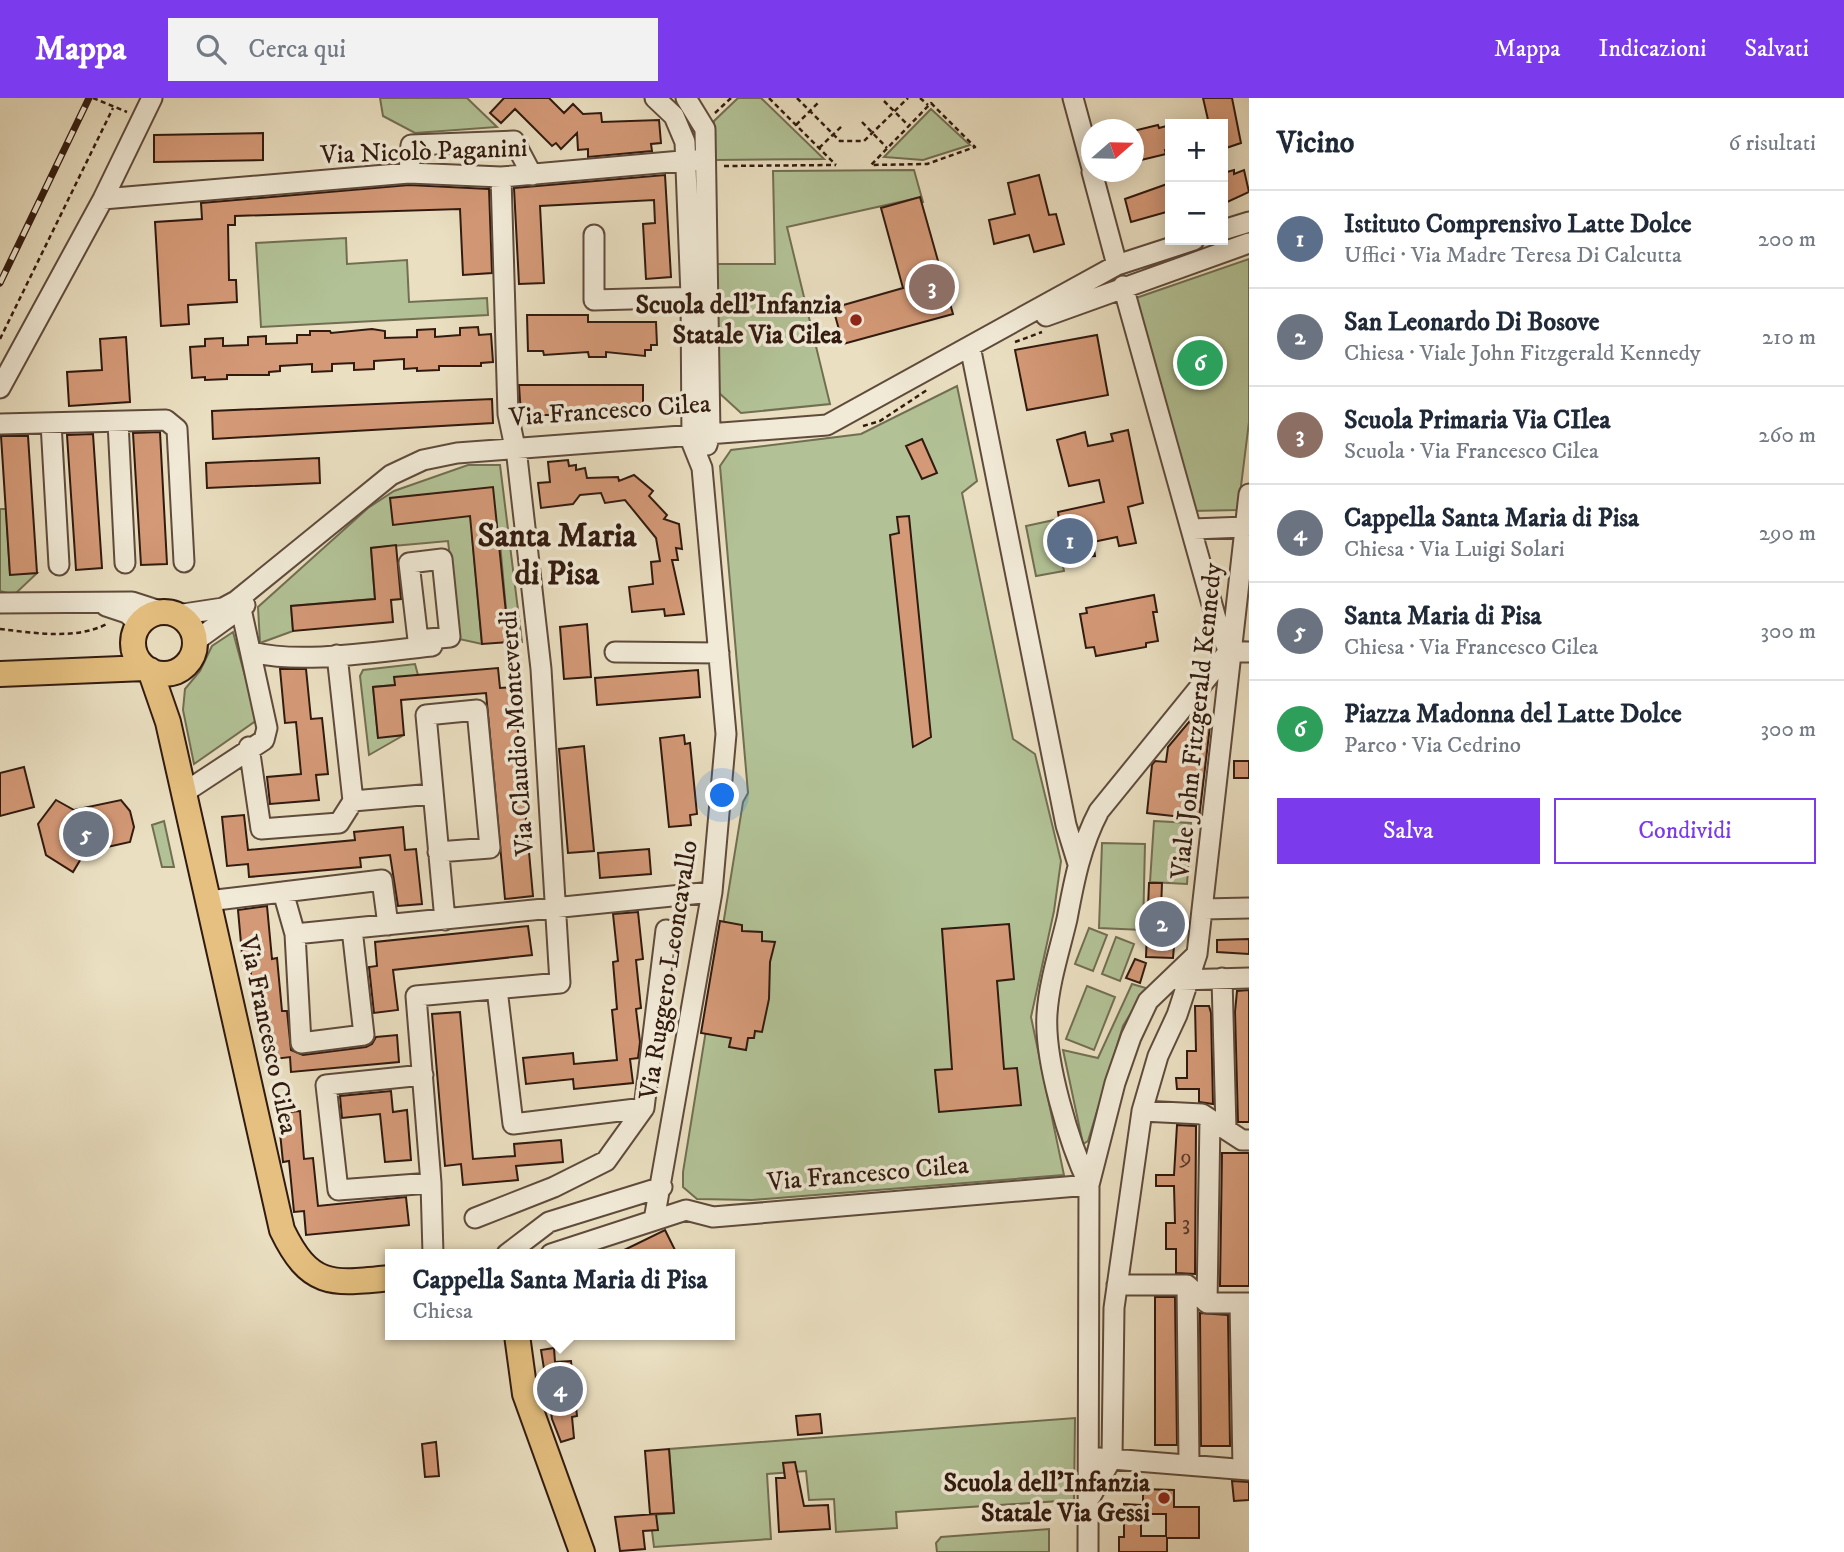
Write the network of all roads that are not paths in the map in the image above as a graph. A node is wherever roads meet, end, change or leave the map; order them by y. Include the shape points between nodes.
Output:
1 (655, 98) edge
2 (686, 98) edge
3 (1073, 98) edge
4 (148, 106) edge
5 (1081, 128) edge
6 (701, 162) junction
7 (410, 173) junction
8 (532, 175) junction
9 (501, 177) junction
10 (1095, 182) edge
11 (103, 199) junction
12 (1249, 222) edge
13 (1228, 228) edge
14 (594, 235) dead end
15 (1249, 243) edge
16 (1179, 245) edge
17 (1117, 265) junction
18 (1124, 286) junction
19 (699, 297) junction
20 (970, 346) junction
21 (0, 388) edge
22 (118, 422) junction
23 (51, 423) junction
24 (0, 424) edge
25 (698, 437) junction
26 (516, 449) junction
27 (1249, 495) edge
28 (1245, 527) junction
29 (1193, 529) dead end
30 (1245, 554) edge
31 (184, 562) dead end
32 (125, 563) dead end
33 (59, 565) dead end
34 (273, 572) junction
35 (0, 603) edge
36 (98, 603) junction
37 (242, 609) junction
38 (170, 613) junction
39 (136, 631) junction
40 (436, 638) dead end
41 (194, 642) junction
42 (252, 652) junction
43 (615, 652) dead end
44 (1239, 652) edge
45 (719, 653) junction
46 (337, 655) junction
47 (148, 669) junction
48 (90, 671) junction
49 (176, 671) junction
50 (0, 674) edge
51 (1191, 696) junction
52 (1224, 702) junction
53 (169, 722) junction
54 (249, 747) junction
55 (185, 792) junction
56 (433, 794) junction
57 (354, 801) junction
58 (438, 852) junction
59 (1078, 864) junction
60 (283, 892) junction
61 (712, 892) junction
62 (208, 901) junction
63 (1249, 908) edge
64 (556, 909) junction
65 (1203, 909) junction
66 (445, 920) junction
67 (388, 925) junction
68 (352, 929) junction
69 (666, 930) dead end
70 (295, 934) junction
71 (1197, 954) junction
72 (1222, 978) junction
73 (1249, 978) edge
74 (1190, 979) junction
75 (1166, 981) junction
76 (497, 989) junction
77 (1148, 1001) junction
78 (1177, 1015) junction
79 (423, 1075) junction
80 (644, 1108) junction
81 (1142, 1111) junction
82 (1218, 1124) junction
83 (1249, 1140) edge
84 (431, 1183) junction
85 (1089, 1185) junction
86 (662, 1187) junction
87 (686, 1210) junction
88 (475, 1218) dead end
89 (654, 1220) junction
90 (433, 1249) edge
91 (514, 1249) edge
92 (566, 1249) edge
93 (385, 1278) edge
94 (1117, 1285) junction
95 (1187, 1285) junction
96 (1208, 1303) junction
97 (1245, 1303) edge
98 (518, 1340) edge
99 (1087, 1458) junction
100 (1112, 1458) junction
101 (1189, 1464) junction
102 (1246, 1470) edge
103 (1091, 1496) junction
104 (582, 1552) edge
105 (1088, 1552) edge

1 - 6 street, Via Ruggero Leoncavallo via 682,129
2 - 6 street, Via Ruggero Leoncavallo via 705,129
3 - 5 street
4 - 11 street
6 - 8 street, Via Nicolò Paganini
6 - 19 street, Via Ruggero Leoncavallo
7 - 8 street via 411,145 514,141
7 - 9 street, Via Nicolò Paganini
7 - 11 street, Via Nicolò Paganini
8 - 9 street, Via Nicolò Paganini
9 - 26 street, Via Claudio Monteverdi via 508,414
10 - 17 street
11 - 21 street
12 - 13 street
14 - 19 street via 594,300
15 - 18 street, Via Francesco Cilea
16 - 17 street, Via Francesco Cilea
17 - 20 street, Via Francesco Cilea
18 - 20 street, Via Francesco Cilea
18 - 44 street via 1220,632
19 - 25 street, Via Ruggero Leoncavallo
20 - 25 street, Via Francesco Cilea via 827,425
20 - 59 street via 1066,825
22 - 23 street
22 - 31 street via 166,420 177,429
22 - 32 street
23 - 24 street
23 - 33 street
25 - 26 street, Via Francesco Cilea
25 - 45 street, Via Ruggero Leoncavallo
26 - 34 street, Via Francesco Cilea via 423,460 391,475
26 - 64 street, Via Claudio Monteverdi via 541,669
27 - 28 street, Viale John Fitzgerald Kennedy
28 - 29 street
28 - 30 street, Viale John Fitzgerald Kennedy
30 - 44 street, Viale John Fitzgerald Kennedy
34 - 37 street, Via Francesco Cilea
34 - 38 street, Via Francesco Cilea via 223,608
35 - 36 street
36 - 38 street via 132,602
36 - 39 street via 127,613
37 - 41 street, Via Francesco Cilea
37 - 42 street
38 - 39 main road via 145,618
38 - 41 main road via 189,626
39 - 47 main road via 133,649
39 - 48 main road via 120,653
40 - 46 street via 436,646
41 - 49 main road via 190,659
42 - 46 street via 269,657
42 - 54 street via 267,728 264,740
43 - 45 street
44 - 51 street
44 - 52 street, Viale John Fitzgerald Kennedy
45 - 61 street, Via Ruggero Leoncavallo via 726,734
46 - 57 street
47 - 48 main road
47 - 49 main road
47 - 53 main road, Via Francesco Cilea
48 - 50 main road
48 - 53 main road via 143,691
49 - 53 main road, Via Francesco Cilea
51 - 52 street via 1209,690
51 - 59 street via 1099,811
52 - 65 street, Viale John Fitzgerald Kennedy
53 - 55 main road, Via Francesco Cilea
54 - 55 street
54 - 57 street via 261,830 339,823
55 - 62 main road, Via Francesco Cilea
56 - 57 street
56 - 58 street
56 - 58 street via 426,715 477,710 489,848
58 - 66 street
59 - 85 street via 1047,1023 1074,1153
60 - 62 street
60 - 67 street via 382,880
60 - 70 street
61 - 64 street
61 - 86 street, Via Ruggero Leoncavallo
62 - 93 main road, Via Francesco Cilea via 287,1241 315,1275 340,1283
63 - 65 street
64 - 66 street
64 - 76 street, Via Claudio Monteverdi via 560,983
65 - 71 street, Viale John Fitzgerald Kennedy
66 - 67 street
67 - 68 street
68 - 70 street
68 - 70 street via 364,1035 300,1043
69 - 80 street
71 - 74 street, Viale John Fitzgerald Kennedy
71 - 75 street, Viale John Fitzgerald Kennedy
72 - 73 street
72 - 74 street
72 - 82 street
74 - 75 street
74 - 78 street, Viale John Fitzgerald Kennedy
75 - 77 street, Viale John Fitzgerald Kennedy
76 - 79 street via 416,996
76 - 80 street via 513,1124
77 - 78 street via 1167,996 1176,1005
77 - 85 street, Viale John Fitzgerald Kennedy via 1115,1083
78 - 81 street, Viale John Fitzgerald Kennedy via 1158,1056
79 - 84 street
79 - 84 street via 326,1085 338,1190
80 - 88 street via 606,1161
81 - 82 street via 1202,1114
81 - 94 street, Viale John Fitzgerald Kennedy
82 - 83 street
82 - 96 street
84 - 90 street
85 - 87 street, Via Francesco Cilea via 713,1217
85 - 99 street, Viale John Fitzgerald Kennedy
86 - 87 street
86 - 89 street
86 - 91 street via 549,1222
87 - 89 street, Via Francesco Cilea
89 - 92 street, Via Francesco Cilea
94 - 95 street
94 - 100 street, Viale John Fitzgerald Kennedy
95 - 96 street
95 - 101 street
96 - 97 street
97 - 102 street
98 - 104 main road via 525,1394
99 - 100 street
99 - 103 street, Viale John Fitzgerald Kennedy
100 - 101 street
100 - 103 street, Viale John Fitzgerald Kennedy
101 - 102 street
103 - 105 street, Viale John Fitzgerald Kennedy

